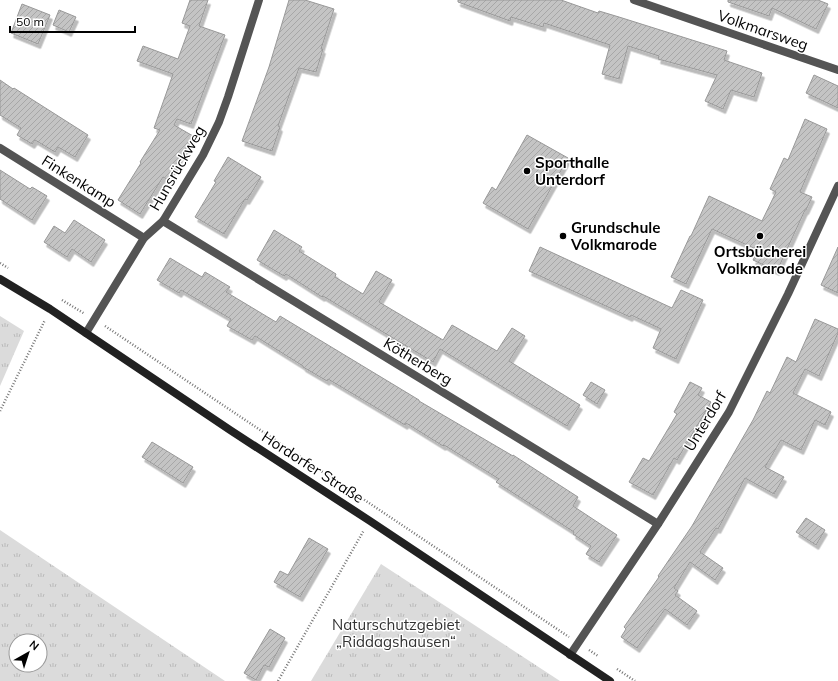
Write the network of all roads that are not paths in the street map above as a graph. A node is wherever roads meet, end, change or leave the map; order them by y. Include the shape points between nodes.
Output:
1 (259, 0) edge
2 (634, 0) edge
3 (838, 70) edge
4 (0, 148) edge
5 (838, 186) edge
6 (163, 221) junction
7 (144, 238) junction
8 (0, 279) edge
9 (86, 333) junction
10 (658, 524) junction
11 (570, 655) junction
12 (610, 681) edge

1 - 6 street, Hunsrückweg via 219,122 203,155
2 - 3 street, Volkmarsweg
4 - 7 street, Finkenkamp
5 - 10 street, Unterdorf via 729,412
6 - 7 street, Hunsrückweg
6 - 10 street, Kötherberg
7 - 9 street, Hunsrückweg
8 - 9 main road, Hordorfer Straße
9 - 11 main road, Hordorfer Straße
10 - 11 street, Unterdorf
11 - 12 main road, Hordorfer Straße

